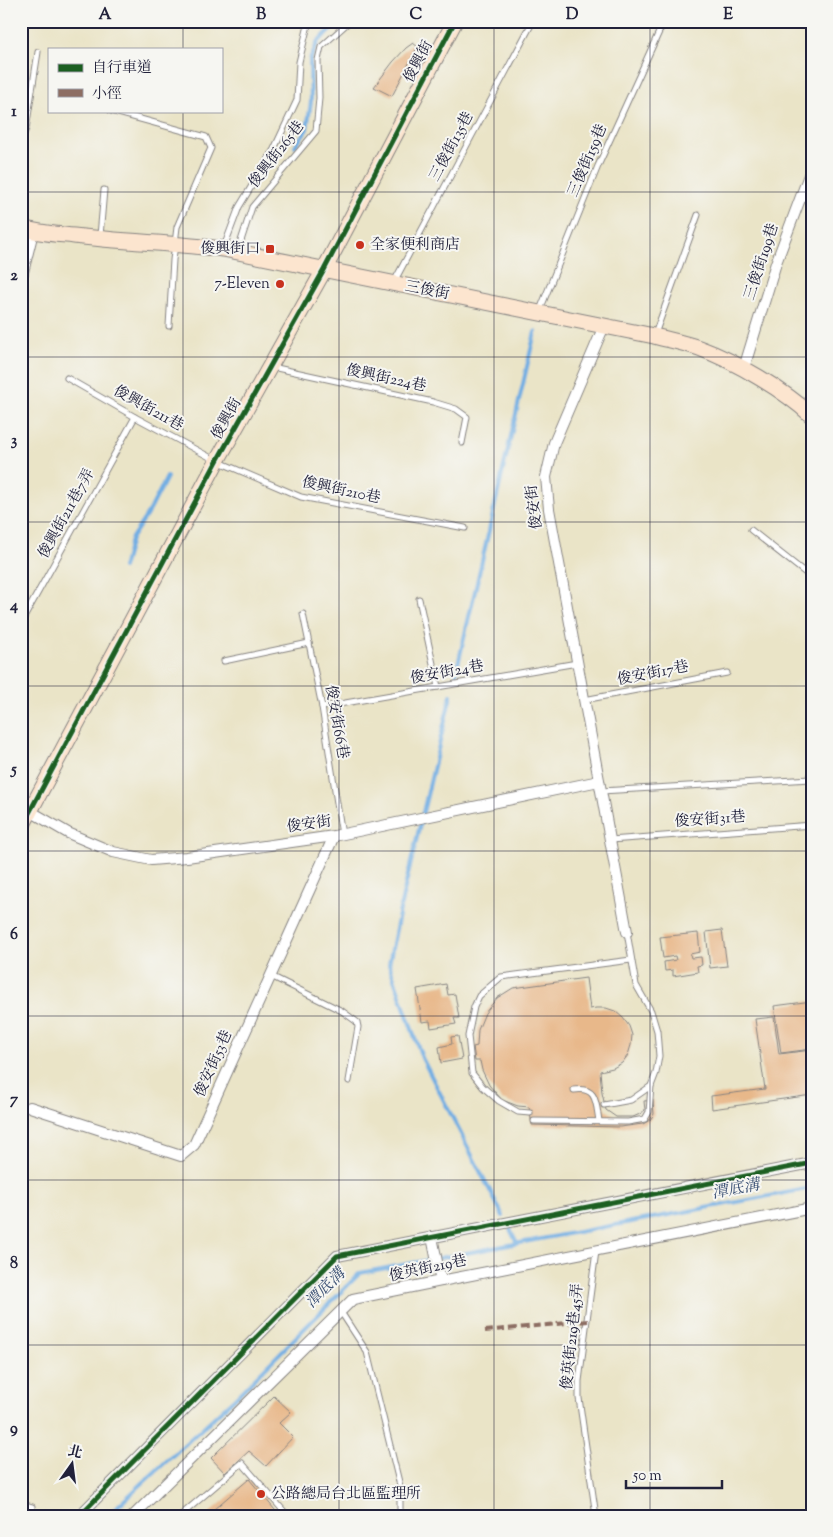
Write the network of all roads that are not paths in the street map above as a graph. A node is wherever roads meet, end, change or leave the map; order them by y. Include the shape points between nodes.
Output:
1 (309, 21) edge
2 (350, 21) edge
3 (455, 21) edge
4 (533, 21) edge
5 (664, 21) edge
6 (38, 52) dead end
7 (114, 112) edge
8 (21, 141) edge
9 (812, 167) edge
10 (104, 190) dead end
11 (698, 215) dead end
12 (27, 230) edge
13 (100, 239) junction
14 (175, 244) junction
15 (230, 251) junction
16 (324, 270) junction
17 (21, 280) edge
18 (393, 284) junction
19 (539, 313) junction
20 (169, 326) dead end
21 (604, 326) junction
22 (654, 336) junction
23 (270, 367) junction
24 (744, 368) junction
25 (67, 378) dead end
26 (812, 416) edge
27 (135, 417) junction
28 (462, 443) dead end
29 (217, 461) junction
30 (465, 528) dead end
31 (751, 530) dead end
32 (812, 578) edge
33 (419, 599) dead end
34 (303, 614) dead end
35 (21, 623) edge
36 (309, 643) junction
37 (224, 662) dead end
38 (577, 663) junction
39 (727, 673) dead end
40 (438, 687) junction
41 (584, 700) junction
42 (322, 707) junction
43 (811, 779) edge
44 (600, 786) junction
45 (28, 810) junction
46 (812, 825) edge
47 (21, 828) edge
48 (338, 836) junction
49 (610, 840) junction
50 (627, 932) joint
51 (631, 960) junction
52 (271, 976) junction
53 (349, 1081) dead end
54 (651, 1086) junction
55 (574, 1090) dead end
56 (604, 1104) dead end
57 (30, 1107) dead end
58 (530, 1112) dead end
59 (534, 1121) dead end
60 (599, 1121) junction
61 (812, 1163) edge
62 (812, 1208) edge
63 (432, 1237) junction
64 (596, 1250) junction
65 (441, 1281) junction
66 (341, 1312) junction
67 (21, 1504) edge
68 (32, 1507) dead end
69 (79, 1516) edge
70 (133, 1516) edge
71 (180, 1516) edge
72 (288, 1516) edge
73 (400, 1516) edge
74 (596, 1516) edge

1 - 15 lane via 299,62 297,100 274,149 239,207
2 - 15 lane, 俊興街265巷 via 322,47 318,60 316,131 252,207
3 - 16 street, 俊興街
4 - 18 lane, 三俊街135巷
5 - 19 lane, 三俊街159巷 via 598,166
6 - 8 lane via 26,129
7 - 14 lane via 206,137 211,148 176,228
9 - 24 street, 三俊街199巷 via 776,263
10 - 13 lane
11 - 22 lane
12 - 13 street, 三俊街
12 - 17 street
13 - 14 street, 三俊街
14 - 15 street, 三俊街
14 - 20 lane
15 - 16 street, 三俊街
16 - 18 street, 三俊街
16 - 23 street, 俊興街
18 - 19 street, 三俊街
19 - 21 street, 三俊街
21 - 22 street, 三俊街
21 - 38 street, 俊安街 via 554,443 546,477
22 - 24 street, 三俊街 via 700,348
23 - 28 lane, 俊興街224巷 via 456,408 467,416
23 - 29 street, 俊興街
24 - 26 street, 三俊街
25 - 27 lane, 俊興街211巷
27 - 29 lane, 俊興街211巷
27 - 35 lane, 俊興街211巷7弄
29 - 30 lane, 俊興街210巷 via 301,497
29 - 45 street, 俊興街
31 - 32 lane
33 - 40 lane
34 - 36 lane, 俊安街66巷
36 - 37 lane
36 - 42 lane, 俊安街66巷
38 - 40 lane, 俊安街24巷
38 - 41 street, 俊安街
39 - 41 lane, 俊安街17巷
40 - 42 lane, 俊安街24巷
41 - 44 street, 俊安街
42 - 48 lane, 俊安街66巷
43 - 44 lane
44 - 48 street, 俊安街 via 428,816
44 - 49 street, 俊安街
45 - 47 street, 俊興街
45 - 48 street, 俊安街 via 68,833 113,852 151,860
46 - 49 lane, 俊安街31巷
48 - 52 street, 俊安街53巷
49 - 50 street, 俊安街
50 - 51 lane
51 - 54 lane via 636,984 651,1011 657,1031 658,1056
51 - 58 lane via 501,977 479,996 468,1036 472,1073 499,1101 518,1112
52 - 53 lane via 342,1010 357,1022
52 - 57 street, 俊安街53巷 via 194,1146 181,1156
54 - 56 lane via 631,1100
54 - 60 lane via 649,1112 645,1119
55 - 60 lane via 589,1090 594,1096
59 - 60 lane
61 - 63 street
62 - 64 street, 俊英街219巷
63 - 65 street
63 - 69 street via 337,1256
64 - 65 street, 俊英街219巷
64 - 74 lane, 俊英街219巷45弄 via 579,1398
65 - 66 street, 俊英街219巷 via 353,1300
66 - 70 street, 俊英街219巷
66 - 73 lane via 367,1352 400,1486
67 - 68 lane
71 - 72 lane via 242,1463

